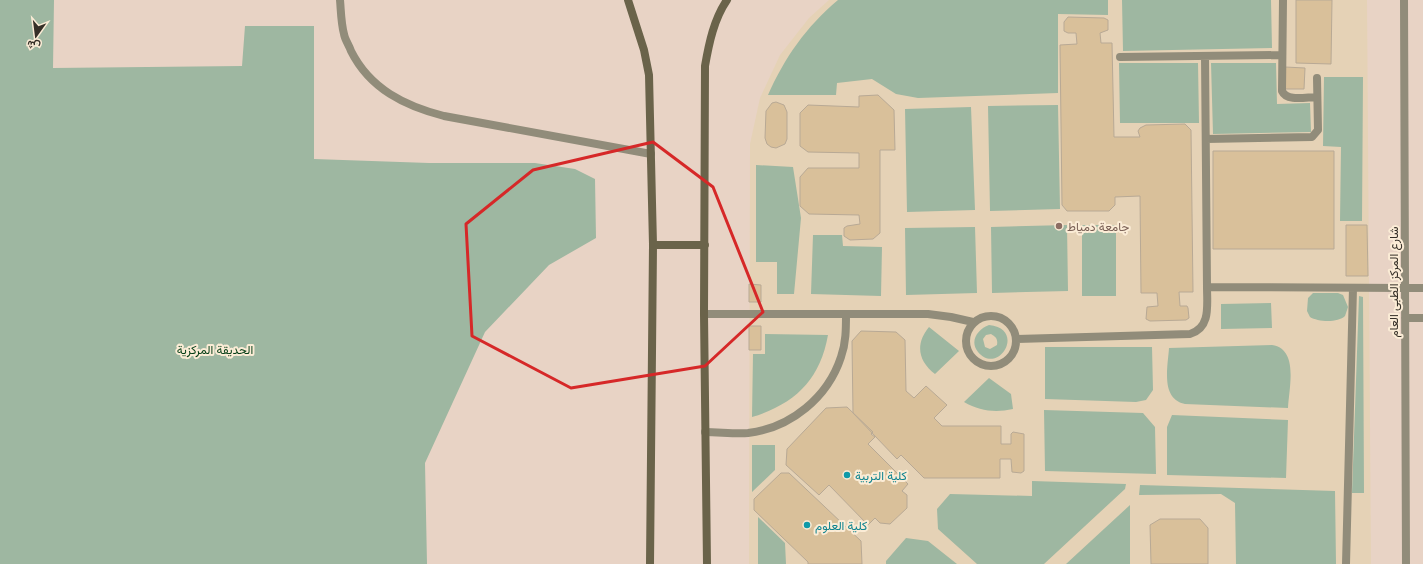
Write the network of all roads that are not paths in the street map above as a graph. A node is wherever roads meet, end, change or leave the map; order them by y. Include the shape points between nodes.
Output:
1 (340, 0) edge
2 (628, 0) edge
3 (727, 0) edge
4 (1283, 0) edge
5 (1404, 0) edge
6 (1281, 55) junction
7 (1205, 56) junction
8 (1120, 57) dead end
9 (1317, 78) dead end
10 (1317, 97) junction
11 (1206, 139) junction
12 (651, 154) junction
13 (653, 245) junction
14 (705, 245) junction
15 (1207, 287) junction
16 (1353, 288) junction
17 (1404, 288) junction
18 (1423, 288) edge
19 (704, 314) junction
20 (846, 314) junction
21 (1404, 318) junction
22 (1423, 318) edge
23 (973, 322) junction
24 (1016, 339) junction
25 (705, 432) junction
26 (650, 564) edge
27 (707, 564) edge
28 (1346, 564) edge
29 (1406, 564) edge

1 - 12 street via 344,35 356,59 373,80 394,97 418,110
2 - 12 main road via 649,75
3 - 14 main road via 715,24 705,66
4 - 6 street
5 - 17 street, شارع المركز الطبى العام
6 - 7 street
6 - 10 street via 1284,95 1292,98
7 - 8 street
7 - 11 street
9 - 10 street
10 - 11 street via 1318,130 1312,137
11 - 15 street
12 - 13 main road
13 - 14 main road
13 - 26 main road
14 - 19 main road
15 - 16 street
15 - 24 street via 1204,324 1190,334
16 - 17 street
16 - 28 street
17 - 18 street
17 - 21 street, شارع المركز الطبى العام
19 - 20 street
19 - 25 main road
20 - 23 street via 928,314
20 - 25 street via 846,335 833,376 821,394 806,408 768,429 748,433
21 - 22 street
21 - 29 street, شارع المركز الطبى العام
23 - 24 street via 986,316 1000,317 1012,326
23 - 24 street via 968,328 965,342 970,356 982,364 996,366 1009,359 1016,346
25 - 27 main road

